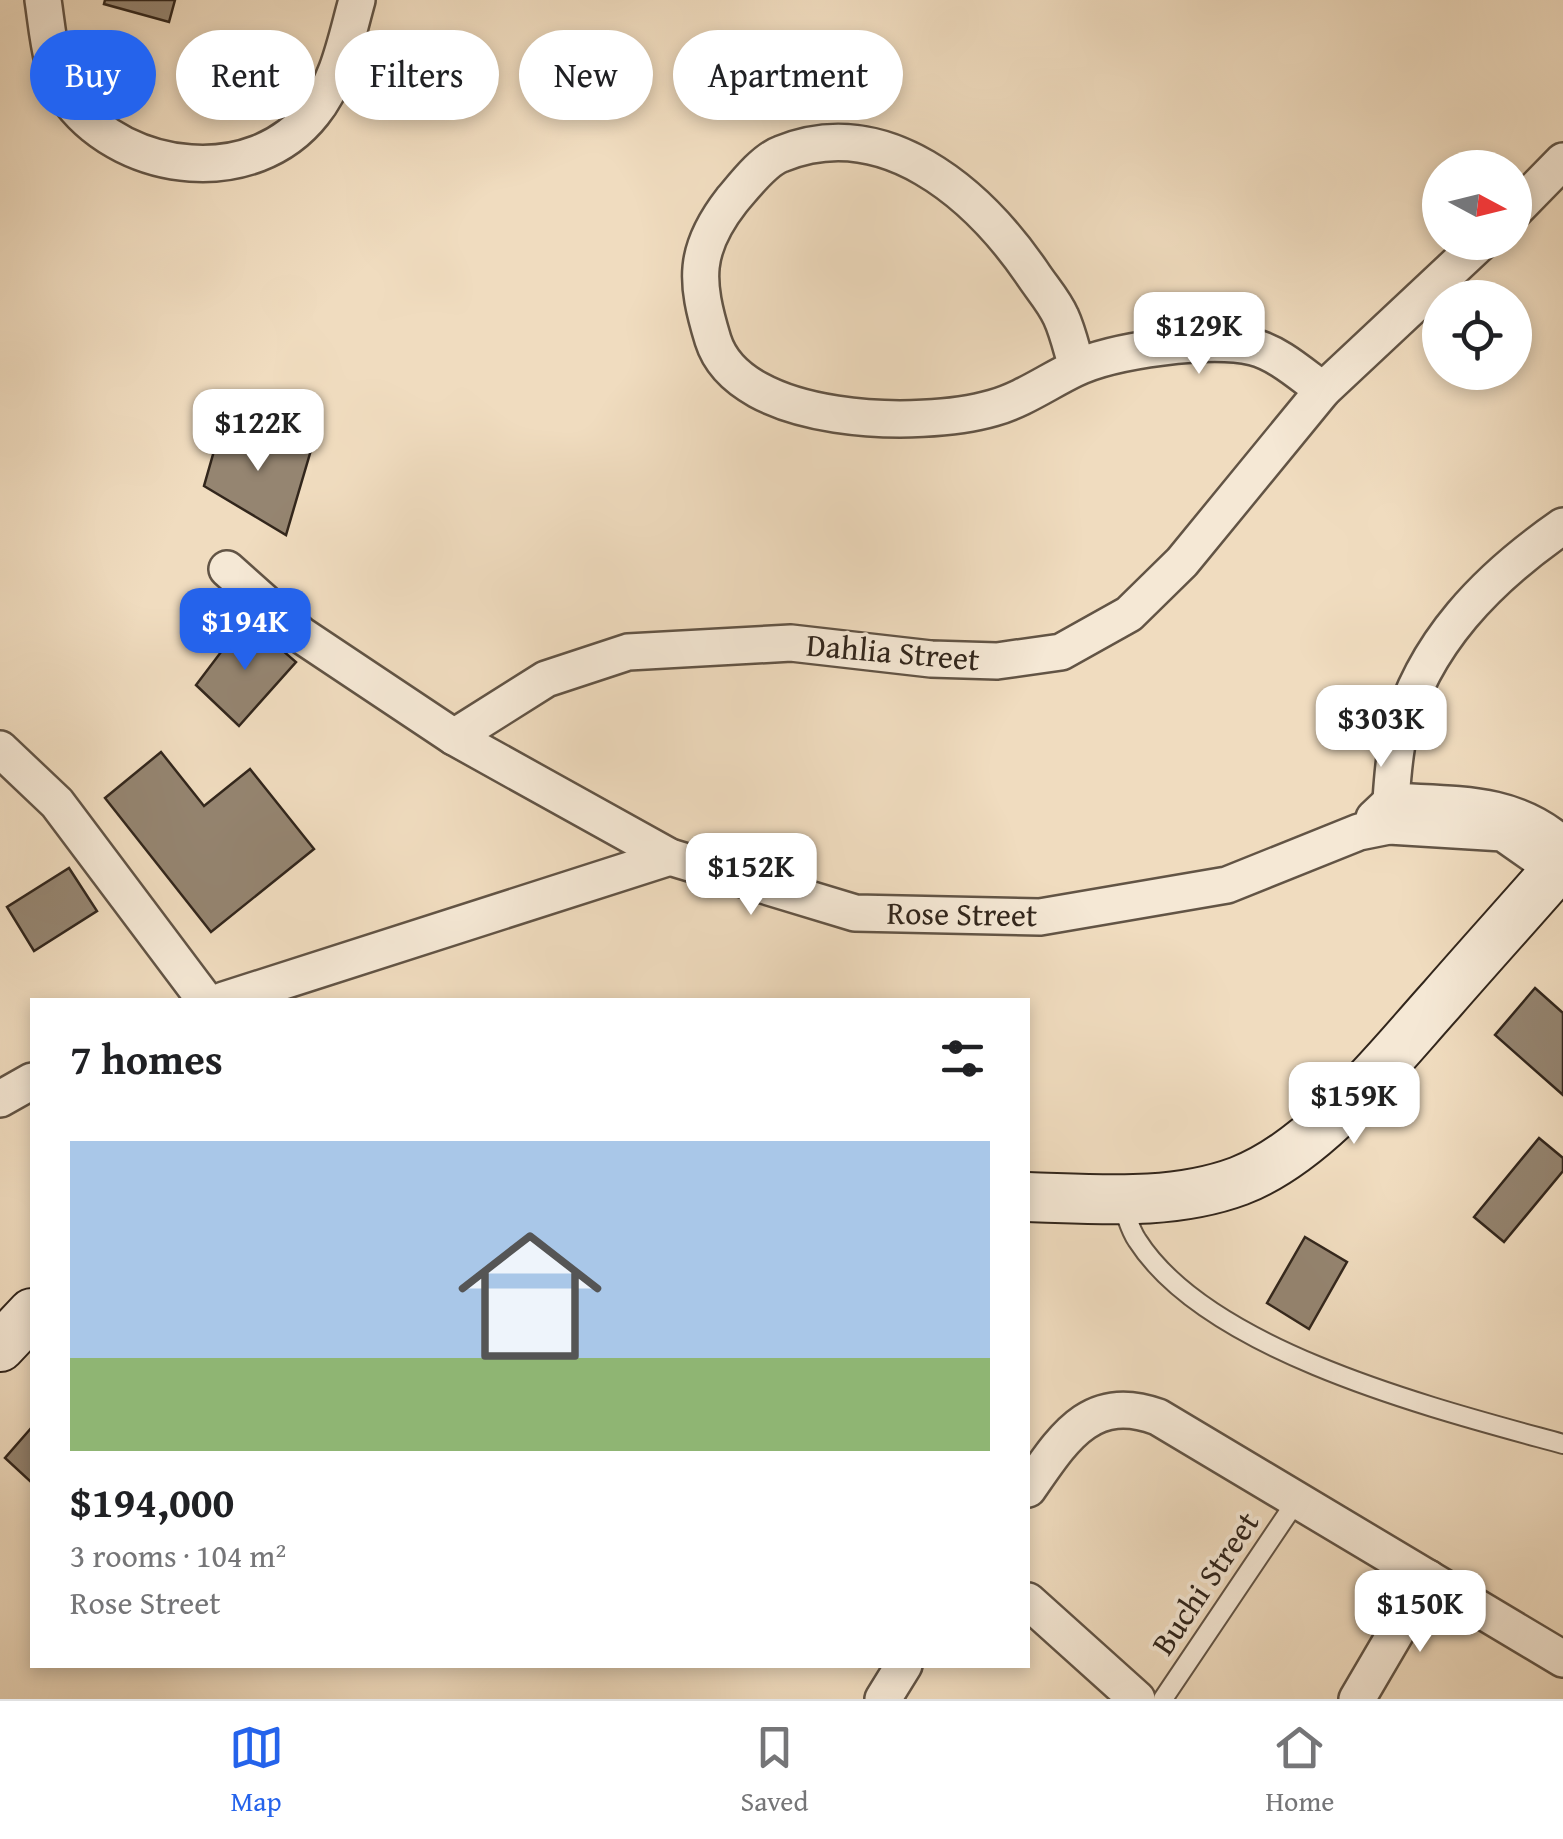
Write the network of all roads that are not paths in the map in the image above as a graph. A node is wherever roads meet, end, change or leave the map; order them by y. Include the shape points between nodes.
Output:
1 (43, 0) edge
2 (357, 0) edge
3 (1563, 161) edge
4 (1532, 193) edge
5 (1462, 260) edge
6 (1077, 367) junction
7 (1323, 390) junction
8 (1563, 526) edge
9 (227, 568) dead end
10 (454, 737) junction
11 (0, 749) edge
12 (1380, 820) junction
13 (670, 857) junction
14 (1561, 859) edge
15 (203, 998) edge
16 (230, 998) edge
17 (30, 1083) edge
18 (0, 1099) edge
19 (1030, 1197) edge
20 (1120, 1200) junction
21 (30, 1314) edge
22 (0, 1346) edge
23 (1563, 1444) edge
24 (1032, 1475) edge
25 (1298, 1500) junction
26 (1428, 1578) junction
27 (1030, 1603) edge
28 (1563, 1659) edge
29 (902, 1668) edge
30 (883, 1699) edge
31 (1138, 1699) edge
32 (1162, 1699) edge
33 (1357, 1699) edge

1 - 2 street via 58,75 69,100 100,133 150,156 212,166 258,153 312,115 334,80
3 - 4 street
5 - 7 street, Dahlia Street
6 - 6 street via 1061,316 1005,234 962,192 902,154 854,142 778,154 708,232 700,296 716,349 745,385 802,406 856,419 991,409
6 - 7 street via 1228,344 1273,356
7 - 10 street, Dahlia Street via 1169,575 1129,614 1061,652 997,662 792,643 628,652 546,680
8 - 12 street via 1510,562 1459,616 1426,666 1398,738
9 - 10 street, Rose Street via 301,635
10 - 13 street, Rose Street
11 - 15 street via 57,803
12 - 13 street, Rose Street via 1226,885 1040,917 855,913
12 - 14 street, Rose Street via 1503,833
13 - 16 street
14 - 20 main road via 1384,1064 1282,1158 1201,1192
17 - 18 street
19 - 20 main road
20 - 23 lane via 1136,1238 1160,1268 1238,1326 1412,1402
21 - 22 main road
24 - 25 street via 1081,1422 1101,1410 1138,1410
25 - 26 street
25 - 32 lane, Buchi Street
26 - 28 street
26 - 33 street
27 - 31 street
29 - 30 street

